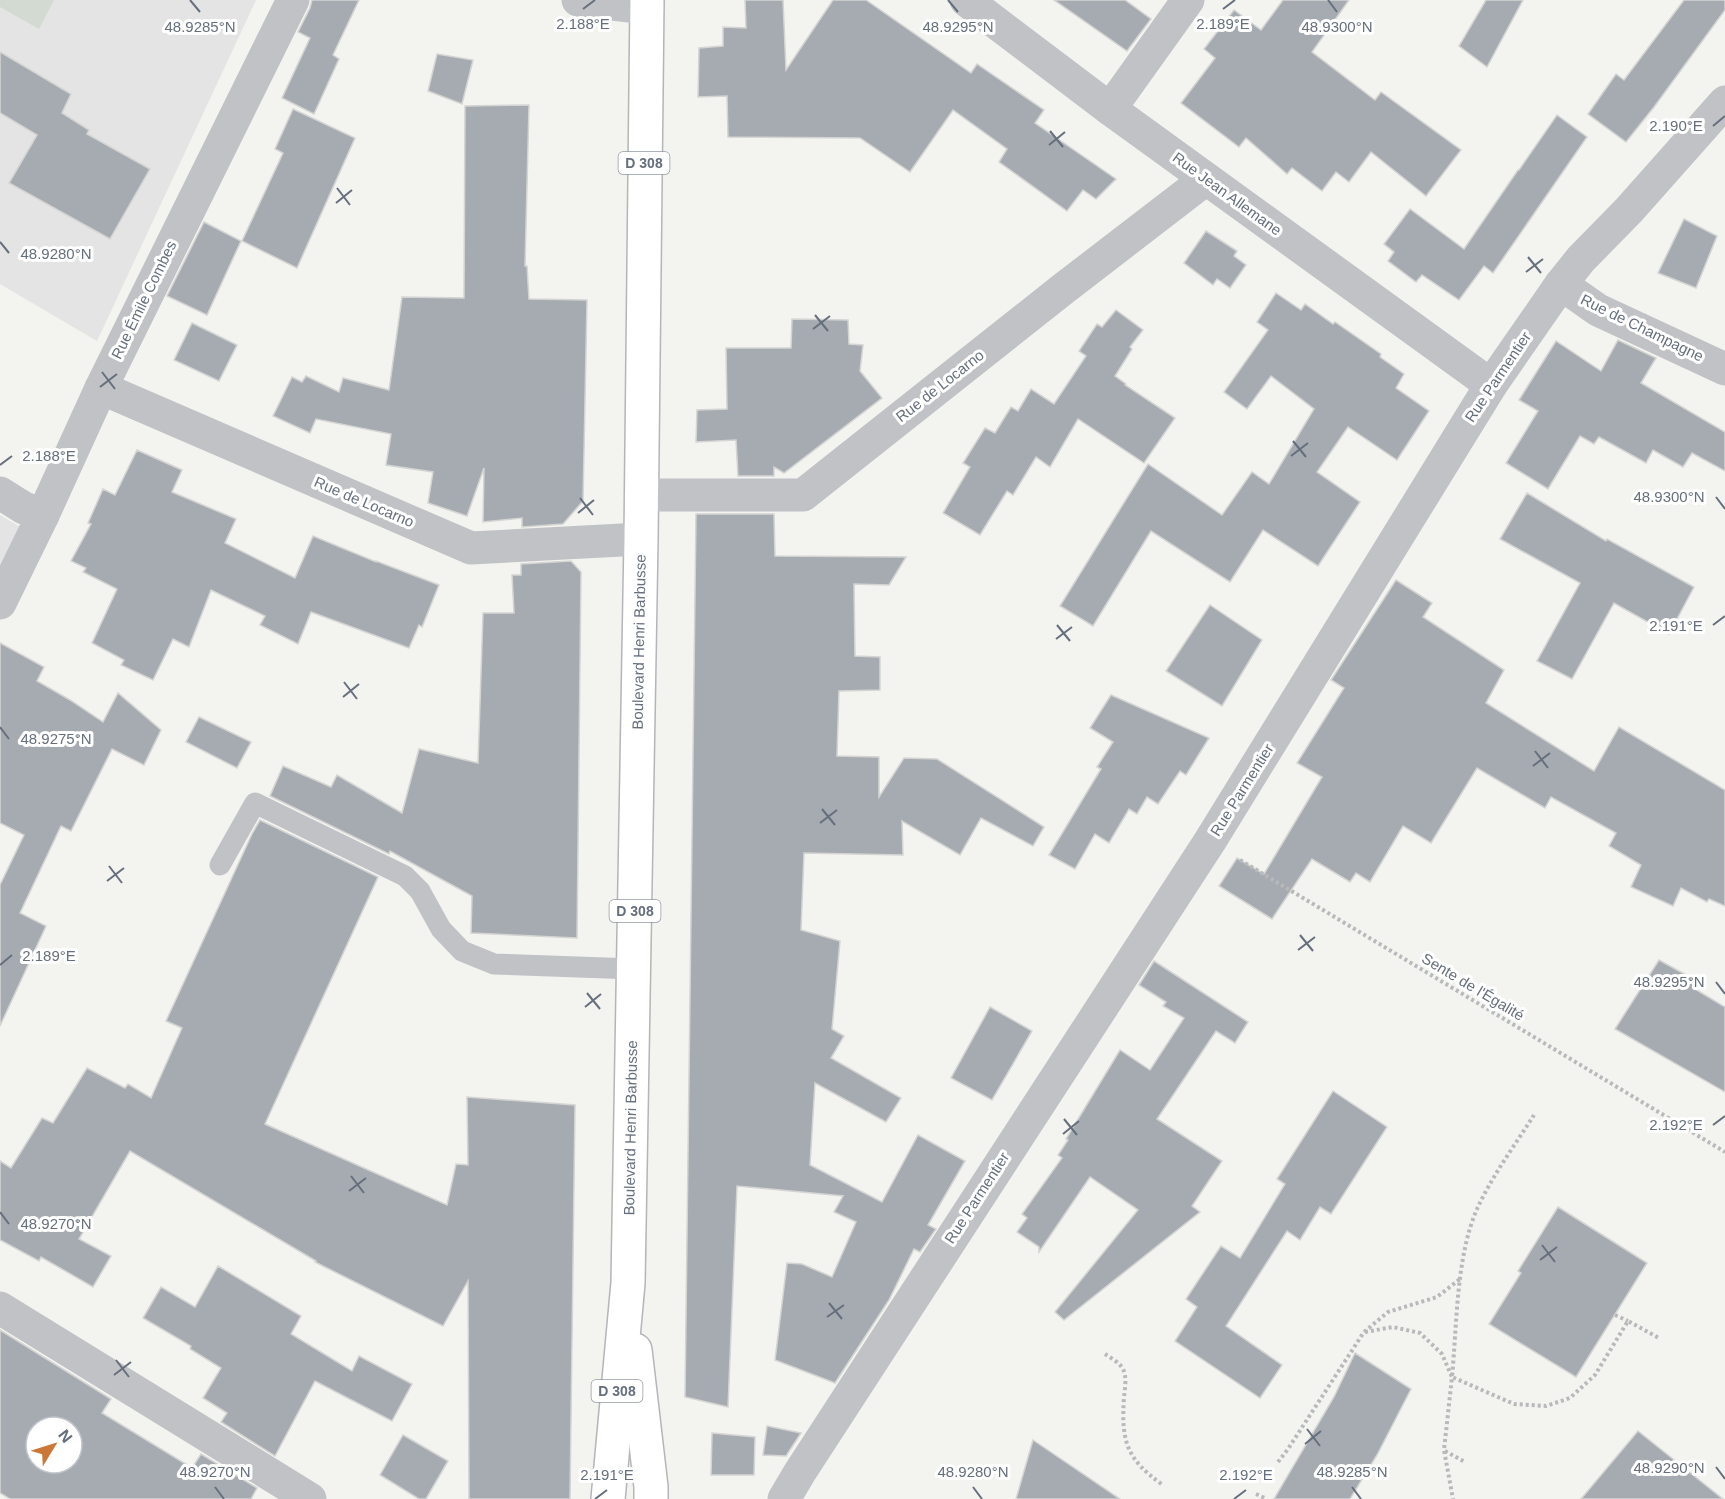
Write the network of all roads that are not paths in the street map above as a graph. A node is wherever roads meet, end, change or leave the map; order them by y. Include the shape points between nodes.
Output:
1 (293, 0) edge
2 (578, 0) edge
3 (966, 0) edge
4 (1188, 0) edge
5 (647, 4) edge
6 (1725, 102) edge
7 (1110, 109) junction
8 (1206, 179) junction
9 (1561, 284) junction
10 (1725, 369) edge
11 (1491, 386) junction
12 (101, 388) junction
13 (0, 493) edge
14 (641, 495) junction
15 (43, 515) junction
16 (641, 540) junction
17 (0, 603) edge
18 (220, 865) dead end
19 (634, 969) junction
20 (628, 1283) junction
21 (0, 1308) edge
22 (310, 1499) edge
23 (608, 1499) edge
24 (651, 1499) edge
25 (784, 1499) edge

1 - 12 street, Rue Émile Combes
2 - 5 street
3 - 7 street, Rue Jean Allemane
4 - 7 street
5 - 14 main road, Boulevard Henri Barbusse / D 308
6 - 9 street, Rue Parmentier
7 - 8 street, Rue Jean Allemane
8 - 11 street, Rue Jean Allemane
8 - 14 street, Rue de Locarno via 803,495
9 - 10 street, Rue de Champagne via 1598,309
9 - 11 street, Rue Parmentier
11 - 25 street, Rue Parmentier via 1210,841
12 - 15 street, Rue Émile Combes
12 - 16 street, Rue de Locarno via 471,548
13 - 15 street
14 - 16 main road, Boulevard Henri Barbusse / D 308
15 - 17 street, Rue Émile Combes
16 - 19 main road, Boulevard Henri Barbusse / D 308
18 - 19 lane via 255,803 405,876 420,891 441,929 462,951 494,964
19 - 20 main road, Boulevard Henri Barbusse / D 308
20 - 23 main road, Boulevard Henri Barbusse / D 308
20 - 24 main road, Boulevard Henri Barbusse / D 308
21 - 22 street

